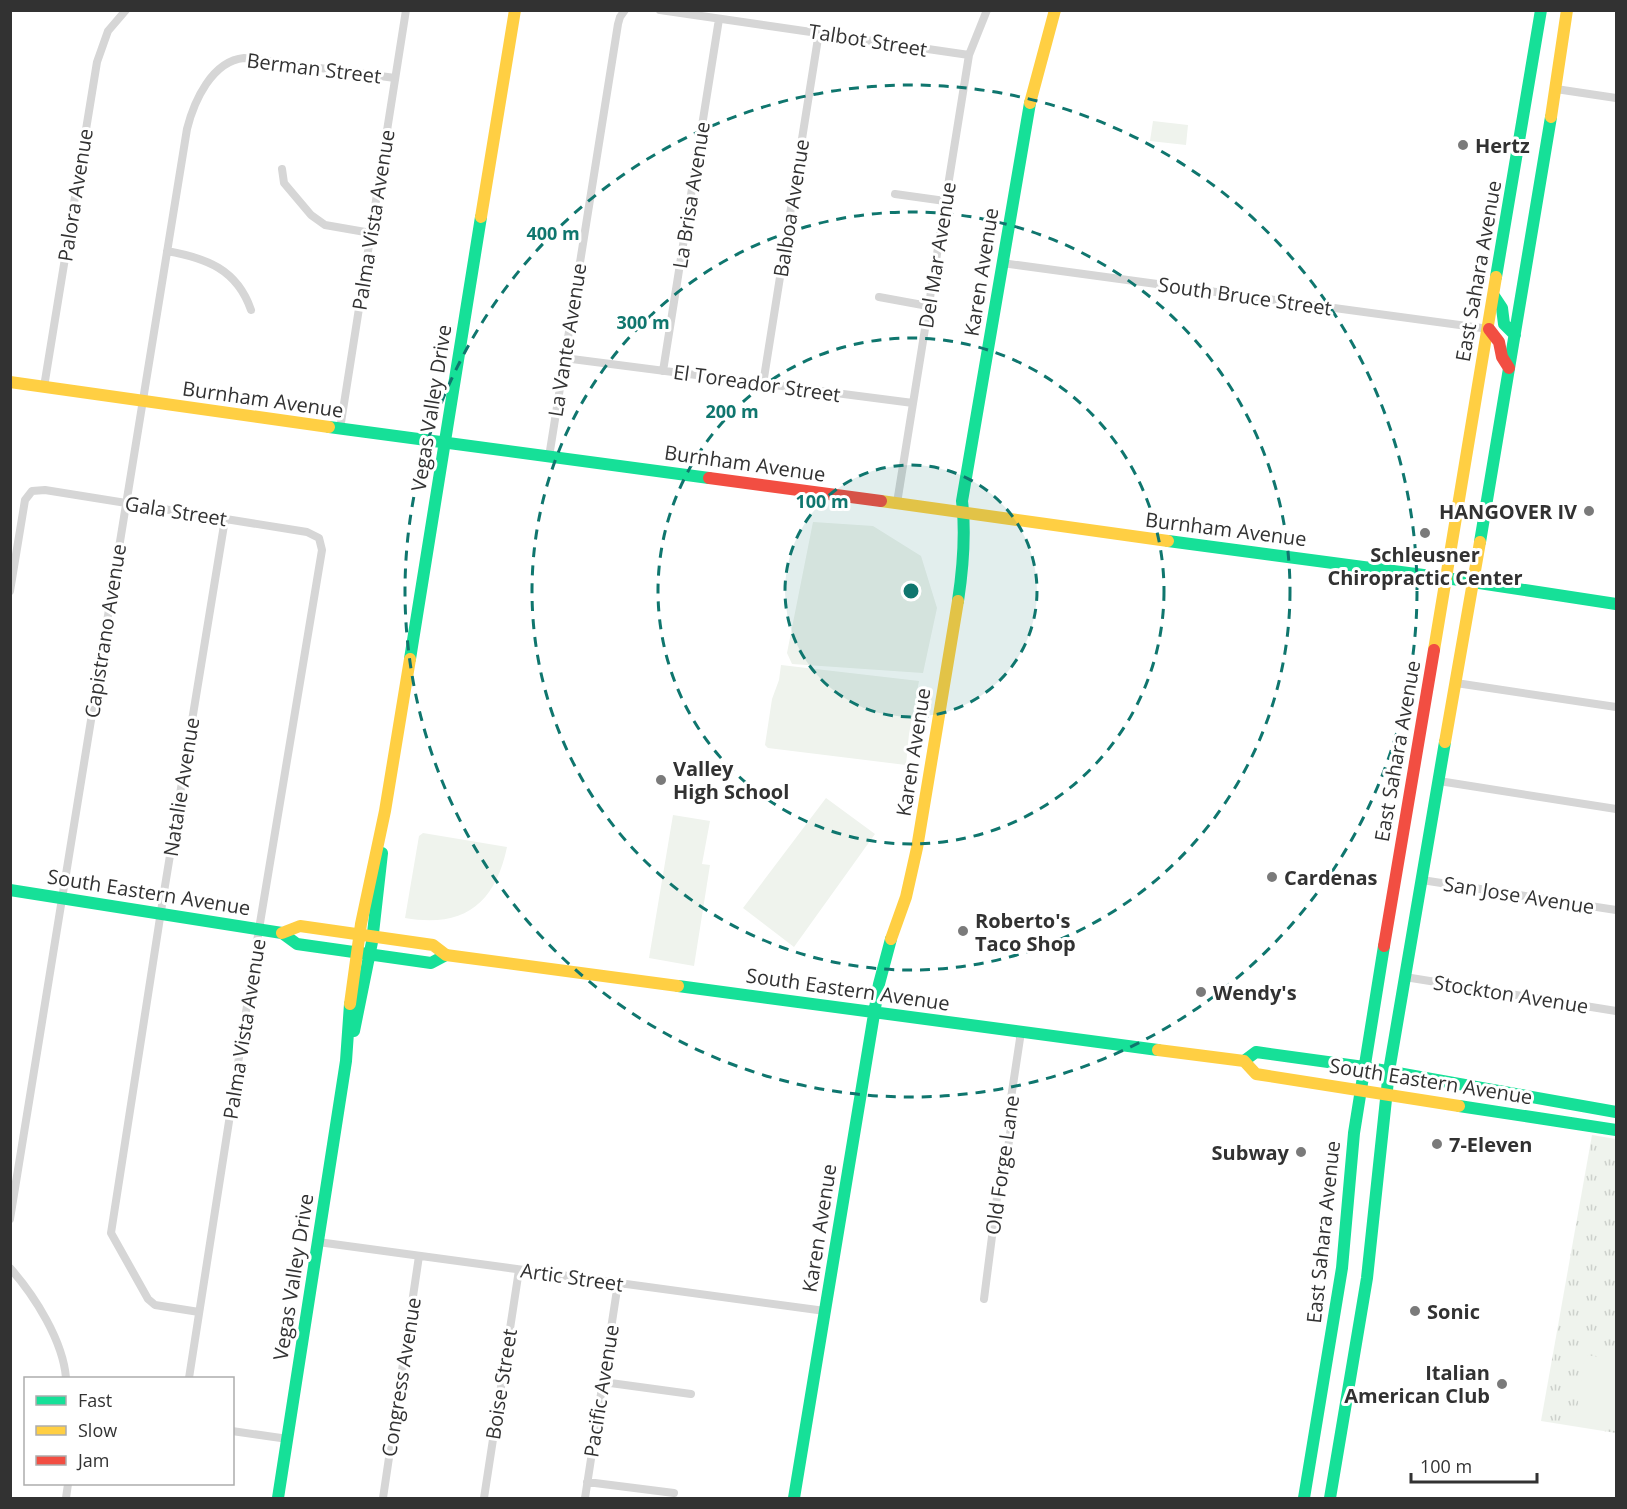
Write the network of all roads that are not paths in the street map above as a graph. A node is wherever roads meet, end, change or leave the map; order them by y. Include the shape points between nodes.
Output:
1 (126, 10) edge
2 (406, 10) edge
3 (515, 10) edge
4 (660, 10) edge
5 (987, 10) edge
6 (1055, 10) edge
7 (1541, 10) edge
8 (625, 11) edge
9 (1564, 13) edge
10 (719, 19) junction
11 (819, 32) junction
12 (969, 55) junction
13 (234, 59) joint
14 (395, 78) junction
15 (1556, 89) junction
16 (1617, 98) edge
17 (282, 169) dead end
18 (895, 194) dead end
19 (945, 201) junction
20 (371, 233) junction
21 (167, 251) junction
22 (1002, 263) junction
23 (1494, 296) junction
24 (879, 297) dead end
25 (928, 306) junction
26 (251, 310) dead end
27 (1488, 329) junction
28 (1515, 335) junction
29 (564, 358) junction
30 (1509, 368) junction
31 (663, 371) junction
32 (10, 382) edge
33 (763, 384) junction
34 (44, 387) junction
35 (143, 401) junction
36 (913, 404) junction
37 (340, 429) junction
38 (446, 443) junction
39 (549, 457) junction
40 (126, 502) junction
41 (897, 503) junction
42 (964, 514) junction
43 (225, 519) junction
44 (319, 538) joint
45 (1446, 578) junction
46 (1473, 582) junction
47 (10, 591) edge
48 (1617, 604) edge
49 (1456, 682) junction
50 (1617, 707) edge
51 (1439, 781) junction
52 (1617, 808) edge
53 (385, 811) junction
54 (1418, 825) junction
55 (1422, 880) junction
56 (10, 890) edge
57 (62, 898) junction
58 (1617, 910) edge
59 (161, 914) junction
60 (259, 929) junction
61 (282, 933) junction
62 (359, 934) junction
63 (374, 937) junction
64 (357, 953) junction
65 (371, 955) junction
66 (446, 955) junction
67 (1405, 977) junction
68 (1617, 1011) edge
69 (874, 1012) junction
70 (1021, 1032) junction
71 (346, 1061) junction
72 (1244, 1061) junction
73 (1364, 1066) junction
74 (1389, 1071) junction
75 (1360, 1090) junction
76 (1386, 1095) junction
77 (1617, 1112) edge
78 (1617, 1119) edge
79 (1581, 1125) junction
80 (1617, 1130) edge
81 (10, 1219) edge
82 (318, 1242) junction
83 (419, 1256) junction
84 (10, 1268) edge
85 (519, 1270) junction
86 (618, 1283) junction
87 (984, 1299) dead end
88 (825, 1311) junction
89 (200, 1312) junction
90 (1335, 1315) junction
91 (1359, 1327) junction
92 (66, 1377) edge
93 (189, 1377) edge
94 (603, 1382) junction
95 (691, 1394) dead end
96 (234, 1431) edge
97 (288, 1439) junction
98 (587, 1482) junction
99 (674, 1493) dead end
100 (278, 1498) edge
101 (383, 1498) edge
102 (484, 1498) edge
103 (585, 1498) edge
104 (794, 1498) edge
105 (1304, 1498) edge
106 (1330, 1498) edge

1 - 34 street, Palora Avenue via 108,32 97,62
2 - 14 street, Palma Vista Avenue
3 - 38 main road, Vegas Valley Drive
4 - 10 street, Talbot Street
5 - 12 street, Del Mar Avenue
6 - 22 main road, Karen Avenue via 1026,116
7 - 23 main road, East Sahara Avenue
8 - 29 street, La Vante Avenue via 618,24
9 - 15 main road, East Sahara Avenue
10 - 11 street, Talbot Street
10 - 31 street, La Brisa Avenue
11 - 12 street, Talbot Street
11 - 33 street, Balboa Avenue
12 - 19 street, Del Mar Avenue
13 - 14 street, Berman Street
13 - 21 street, Capistrano Avenue via 215,73 191,112
14 - 20 street, Palma Vista Avenue
15 - 16 street
15 - 28 main road, East Sahara Avenue
17 - 20 street via 284,183 311,215 325,225
18 - 19 street
19 - 25 street, Del Mar Avenue
20 - 37 street, Palma Vista Avenue
21 - 26 street via 194,256 220,267 246,296
21 - 35 street, Capistrano Avenue
22 - 27 street, South Bruce Street
22 - 42 main road, Karen Avenue via 962,501
23 - 27 main road, East Sahara Avenue
23 - 28 main road via 1502,308 1504,324
24 - 25 street
25 - 36 street, Del Mar Avenue
27 - 30 main road via 1499,342
27 - 45 main road, East Sahara Avenue
28 - 30 main road, East Sahara Avenue
29 - 31 street, El Toreador Street
29 - 39 street, La Vante Avenue
30 - 46 main road, East Sahara Avenue
31 - 33 street, El Toreador Street
32 - 34 main road, Burnham Avenue
33 - 36 street, El Toreador Street
34 - 35 main road, Burnham Avenue
35 - 37 main road, Burnham Avenue
35 - 40 street, Capistrano Avenue
36 - 41 street, Del Mar Avenue
37 - 38 main road, Burnham Avenue
38 - 39 main road, Burnham Avenue
38 - 53 main road, Vegas Valley Drive
39 - 41 main road, Burnham Avenue
40 - 43 street, Gala Street
40 - 47 street, Gala Street via 32,491 25,500
40 - 57 street, Capistrano Avenue
41 - 42 main road, Burnham Avenue
42 - 45 main road, Burnham Avenue
42 - 69 main road, Karen Avenue via 962,575 917,848
43 - 44 street, Gala Street via 307,532
43 - 59 street, Natalie Avenue
44 - 60 street, Palma Vista Avenue via 322,550
45 - 46 main road, Burnham Avenue
45 - 54 main road, East Sahara Avenue
46 - 48 main road, Burnham Avenue
46 - 49 main road, East Sahara Avenue
49 - 50 street
49 - 51 main road, East Sahara Avenue
51 - 52 street
51 - 54 main road, East Sahara Avenue
53 - 62 main road, Vegas Valley Drive
53 - 63 main road, Vegas Valley Drive
54 - 55 main road, East Sahara Avenue
54 - 73 main road, East Sahara Avenue
55 - 58 street, San Jose Avenue
55 - 67 main road, East Sahara Avenue
56 - 57 main road, South Eastern Avenue
57 - 59 main road, South Eastern Avenue
57 - 81 street, Capistrano Avenue
59 - 60 main road, South Eastern Avenue
59 - 89 street, Natalie Avenue via 111,1233 148,1299 155,1305
60 - 61 main road, South Eastern Avenue
60 - 89 street, Palma Vista Avenue
61 - 62 main road, South Eastern Avenue via 300,926
61 - 64 main road, South Eastern Avenue via 297,944
62 - 63 main road, South Eastern Avenue
62 - 64 main road, Vegas Valley Drive
63 - 65 main road, Vegas Valley Drive
63 - 66 main road, South Eastern Avenue via 433,945
64 - 65 main road, South Eastern Avenue
64 - 71 main road, Vegas Valley Drive
65 - 66 main road, South Eastern Avenue via 431,963
65 - 71 main road, Vegas Valley Drive
66 - 69 main road, South Eastern Avenue
67 - 68 street, Stockton Avenue
67 - 74 main road, East Sahara Avenue
69 - 70 main road, South Eastern Avenue
69 - 88 main road, Karen Avenue
70 - 72 main road, South Eastern Avenue
70 - 87 street, Old Forge Lane via 1011,1098 1013,1113 1000,1174
71 - 82 main road, Vegas Valley Drive
72 - 73 main road, South Eastern Avenue via 1256,1052
72 - 75 main road, South Eastern Avenue via 1256,1074
73 - 74 main road, South Eastern Avenue
73 - 75 main road, East Sahara Avenue
74 - 76 main road, East Sahara Avenue
74 - 77 main road, South Eastern Avenue
75 - 76 main road, South Eastern Avenue
75 - 90 main road, East Sahara Avenue
76 - 79 main road, South Eastern Avenue
76 - 91 main road, East Sahara Avenue
78 - 79 main road via 1590,1117
79 - 80 main road, South Eastern Avenue
82 - 83 street, Artic Street
82 - 97 main road, Vegas Valley Drive
83 - 85 street, Artic Street
83 - 101 street, Congress Avenue
84 - 92 street via 35,1301 61,1350
85 - 86 street, Artic Street
85 - 102 street, Boise Street
86 - 88 street, Artic Street
86 - 94 street, Pacific Avenue
88 - 104 main road, Karen Avenue
89 - 93 street, Palma Vista Avenue
90 - 91 main road
90 - 105 main road, East Sahara Avenue
91 - 106 main road, East Sahara Avenue
94 - 95 street
94 - 98 street, Pacific Avenue
96 - 97 street
97 - 100 main road, Vegas Valley Drive
98 - 99 street
98 - 103 street, Pacific Avenue

